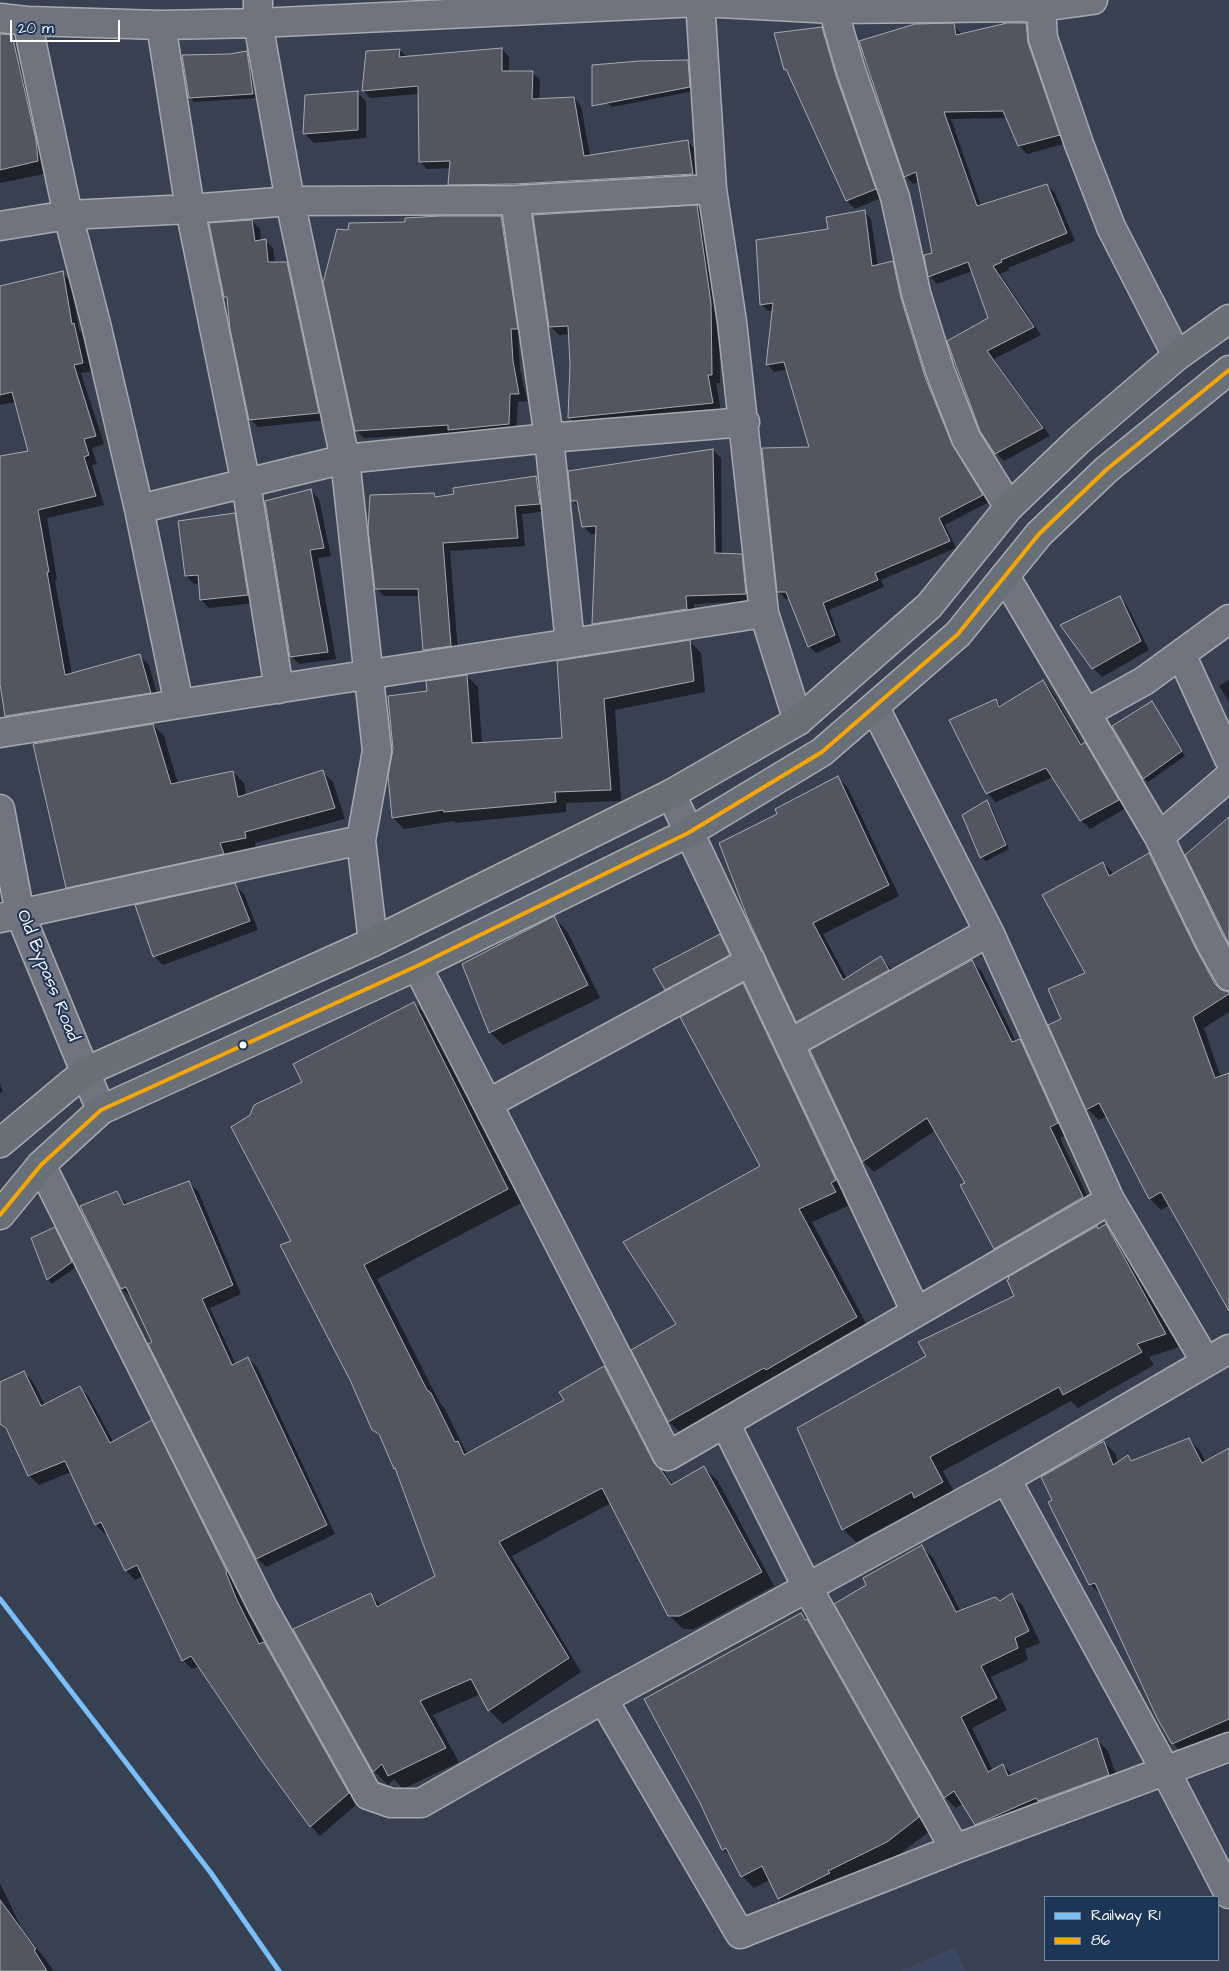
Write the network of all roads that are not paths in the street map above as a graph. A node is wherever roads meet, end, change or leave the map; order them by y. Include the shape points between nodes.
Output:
1 (1093, 0) edge
2 (700, 1) edge
3 (1040, 7) junction
4 (833, 10) junction
5 (258, 11) edge
6 (0, 18) edge
7 (28, 21) junction
8 (161, 25) junction
9 (712, 189) junction
10 (515, 200) junction
11 (290, 201) junction
12 (190, 210) junction
13 (68, 215) junction
14 (0, 226) edge
15 (1229, 319) edge
16 (1177, 356) junction
17 (1229, 370) edge
18 (744, 422) junction
19 (549, 438) junction
20 (344, 459) junction
21 (246, 484) junction
22 (1009, 507) junction
23 (139, 509) junction
24 (1005, 576) junction
25 (764, 613) junction
26 (1229, 619) edge
27 (570, 643) junction
28 (1181, 654) junction
29 (368, 675) junction
30 (279, 690) junction
31 (178, 704) junction
32 (875, 708) junction
33 (1086, 713) junction
34 (798, 721) junction
35 (0, 733) edge
36 (1229, 760) edge
37 (1229, 777) edge
38 (671, 794) junction
39 (0, 809) edge
40 (688, 833) junction
41 (1159, 837) junction
42 (361, 840) junction
43 (10, 916) edge
44 (989, 932) junction
45 (373, 942) junction
46 (751, 961) junction
47 (417, 966) junction
48 (1229, 976) edge
49 (789, 1044) junction
50 (85, 1072) junction
51 (489, 1103) junction
52 (100, 1110) junction
53 (0, 1144) edge
54 (41, 1165) junction
55 (1110, 1200) junction
56 (0, 1215) edge
57 (916, 1312) junction
58 (1229, 1349) edge
59 (1206, 1362) junction
60 (725, 1423) junction
61 (1006, 1478) junction
62 (807, 1588) junction
63 (603, 1699) junction
64 (1229, 1747) edge
65 (1166, 1770) junction
66 (955, 1849) junction
67 (1229, 1894) edge

1 - 3 street
2 - 4 street
2 - 5 street
2 - 9 street
3 - 4 street
3 - 16 street via 1043,38 1111,226
4 - 22 street via 895,197 916,293 940,371 966,438
5 - 8 street
5 - 11 street
6 - 7 street
7 - 8 street
7 - 13 street
8 - 12 street
9 - 10 street
9 - 18 street
10 - 11 street
10 - 19 street
11 - 12 street
11 - 20 street
12 - 13 street
12 - 21 street
13 - 14 street
13 - 23 street
15 - 16 main road
16 - 22 main road via 1079,440
17 - 24 main road via 1106,470 1039,534
18 - 19 street
18 - 25 street
19 - 20 street
19 - 27 street
20 - 21 street
20 - 29 street
21 - 23 street
21 - 30 street
22 - 34 main road via 929,606
23 - 31 street
24 - 32 main road via 958,634
24 - 33 street
25 - 27 street
25 - 34 street
26 - 28 street
27 - 29 street
28 - 33 street via 1144,681
28 - 36 street
29 - 30 street
29 - 42 street via 377,751
30 - 31 street
31 - 35 street
32 - 40 main road via 822,752
32 - 44 street
33 - 41 street
34 - 38 main road
37 - 41 street
38 - 40 street
38 - 45 main road
39 - 43 street, Old Bypass Road
40 - 46 street
40 - 47 main road
41 - 48 street
42 - 43 street
42 - 45 street
43 - 50 street, Old Bypass Road
44 - 49 street
44 - 55 street
45 - 50 main road
46 - 49 street
46 - 51 street
47 - 51 street
47 - 52 main road
49 - 57 street
50 - 52 street, Old Bypass Road
50 - 53 main road
51 - 60 street via 668,1456
52 - 54 main road
54 - 56 main road
54 - 63 street via 262,1606 368,1795 391,1803 422,1803
55 - 57 street
55 - 59 street
57 - 60 street
58 - 59 street
59 - 61 street
60 - 62 street
61 - 62 street
61 - 65 street
62 - 63 street
62 - 66 street
63 - 66 street via 740,1934
64 - 65 street
65 - 66 street
65 - 67 street

